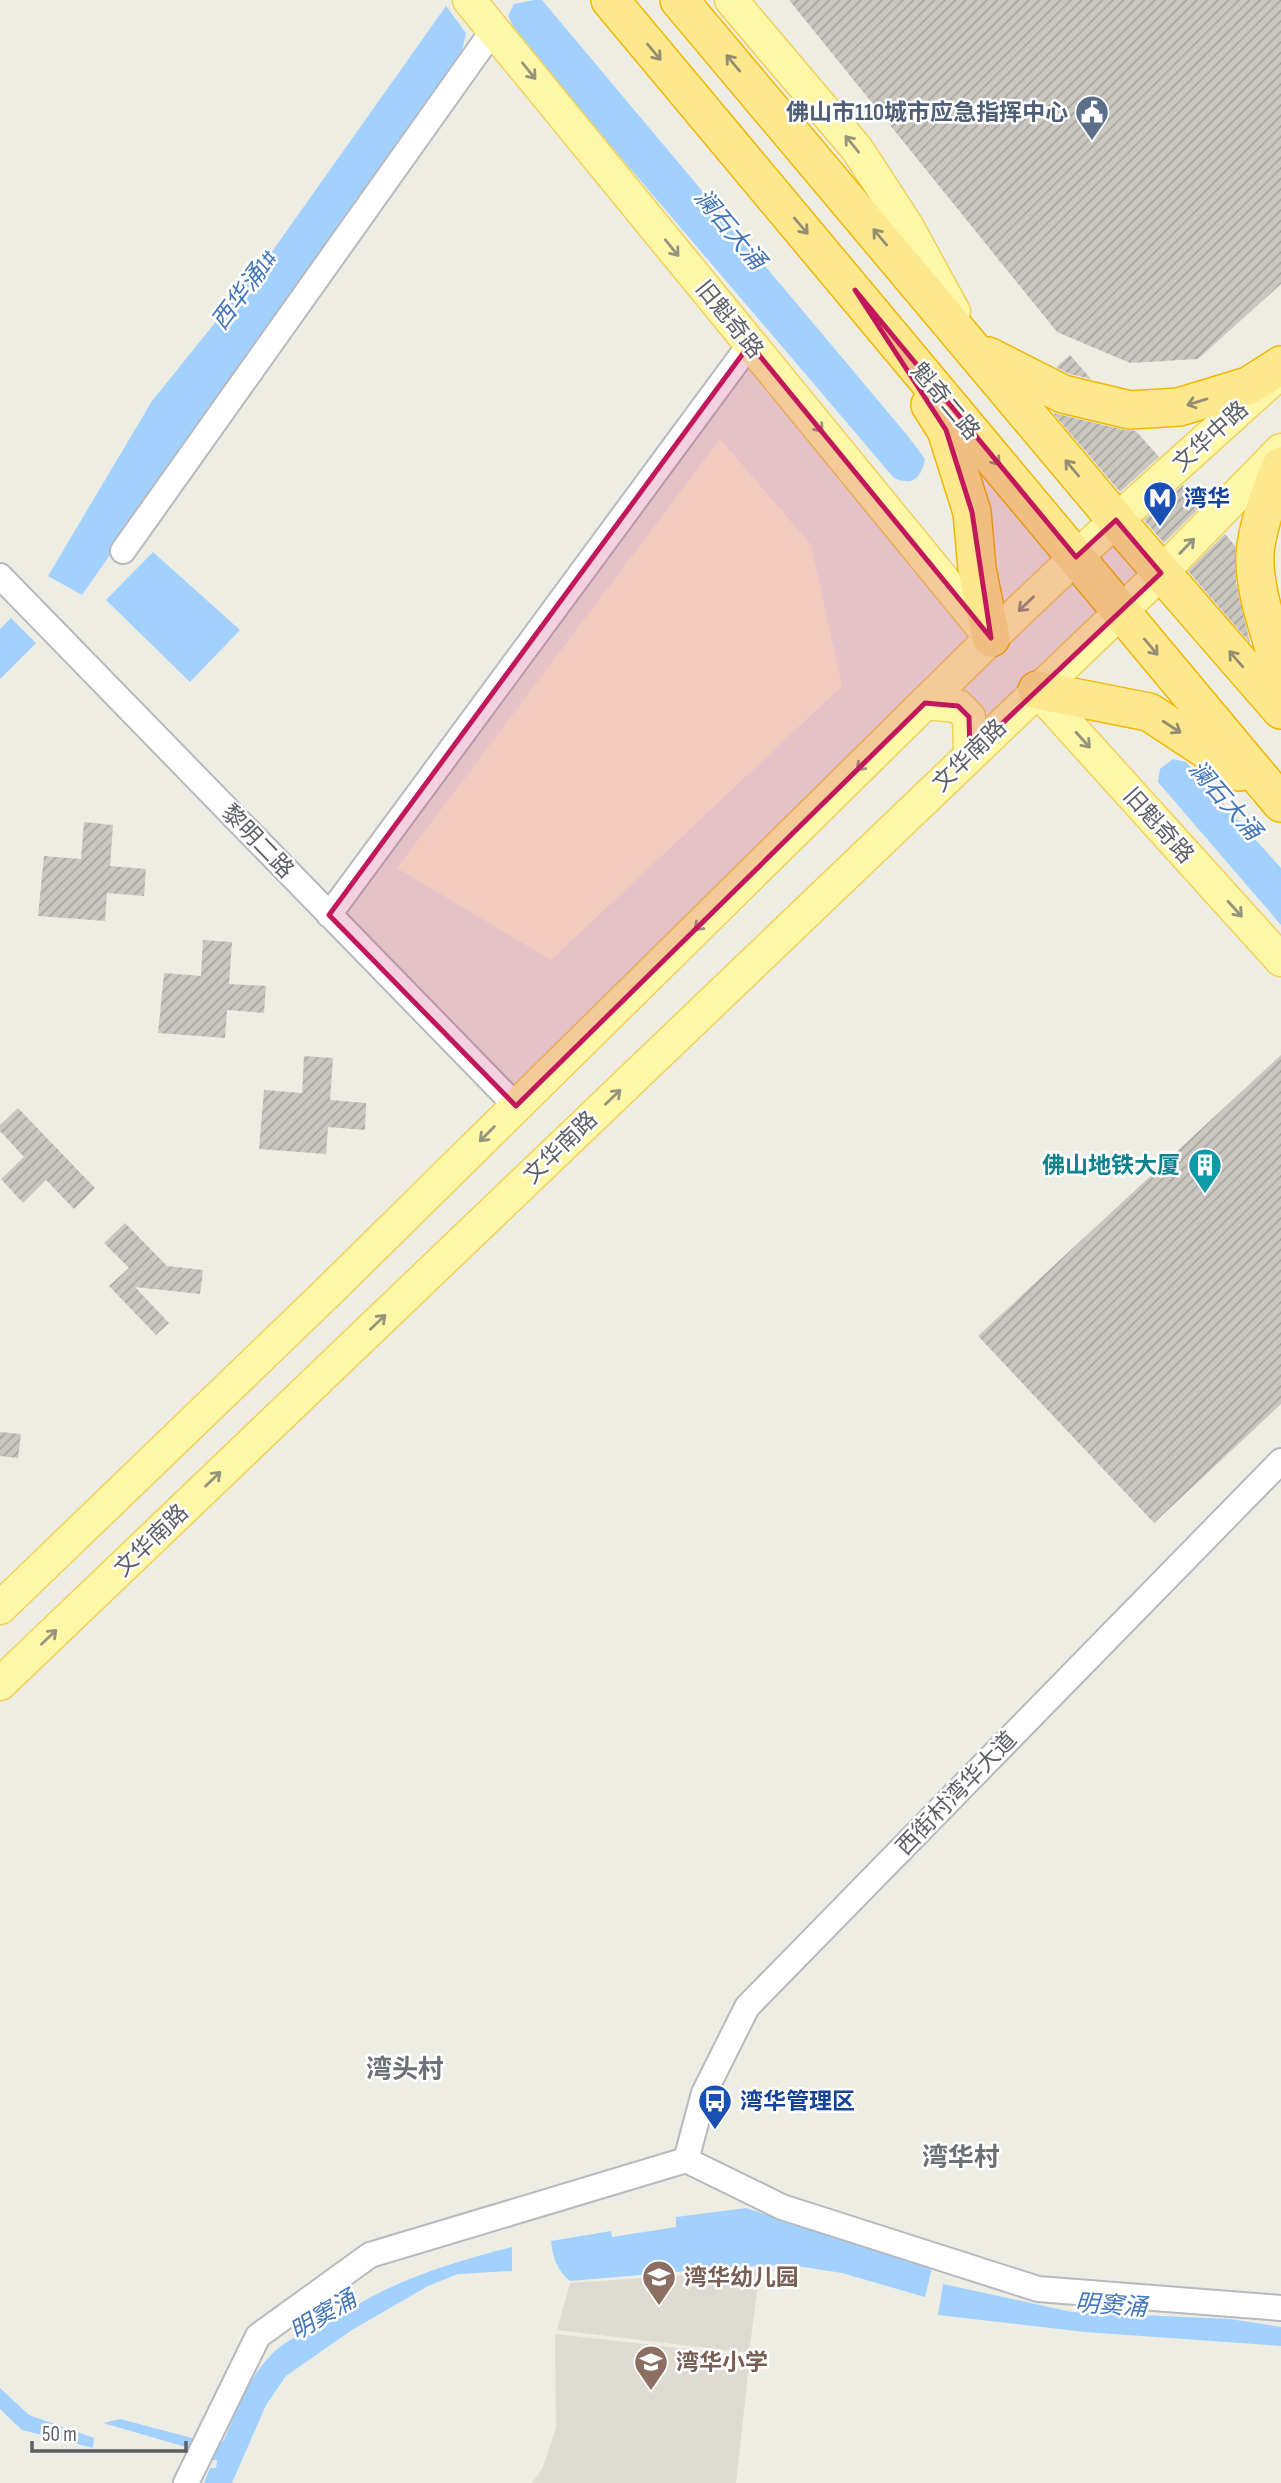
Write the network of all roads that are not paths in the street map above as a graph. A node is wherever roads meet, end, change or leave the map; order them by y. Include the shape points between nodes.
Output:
1 (469, 0) edge
2 (610, 0) edge
3 (679, 0) edge
4 (731, 0) edge
5 (494, 29) junction
6 (855, 290) junction
7 (750, 344) junction
8 (975, 349) joint
9 (1281, 365) edge
10 (1281, 371) edge
11 (1281, 450) edge
12 (1281, 466) edge
13 (1116, 520) junction
14 (123, 551) dead end
15 (1076, 557) junction
16 (1161, 573) junction
17 (0, 576) edge
18 (1120, 610) junction
19 (1270, 610) edge
20 (990, 638) junction
21 (1281, 665) edge
22 (1037, 690) junction
23 (925, 703) junction
24 (1281, 710) edge
25 (970, 754) junction
26 (1278, 799) edge
27 (330, 915) junction
28 (1281, 960) edge
29 (516, 1107) junction
30 (1281, 1461) edge
31 (0, 1608) edge
32 (0, 1684) edge
33 (687, 2160) junction
34 (1281, 2308) edge
35 (186, 2483) edge

1 - 5 main road, 旧魁奇路
2 -> 6 highway, 魁奇二路
13 -> 3 highway
8 -> 4 main road via 907,226 857,149
5 -> 7 main road, 旧魁奇路
5 - 14 street
6 -> 15 highway, 魁奇二路
6 - 20 highway via 946,430 972,512
7 -> 20 main road, 旧魁奇路
7 - 27 street
9 -> 8 highway via 1248,386 1179,407 1130,411 1063,394
10 - 13 main road, 文华中路
16 -> 11 main road
12 - 19 highway via 1266,504 1255,555
13 - 15 main road, 文华中路
13 - 16 highway
15 - 18 highway, 魁奇二路
15 -> 20 main road
16 - 18 main road
24 -> 16 highway
17 - 27 street, 黎明二路
18 - 22 main road, 文华南路
18 -> 26 highway, 魁奇二路
19 - 21 highway
20 - 23 main road
22 - 25 main road, 文华南路
22 -> 26 highway via 1149,712
22 -> 28 main road, 旧魁奇路
23 - 25 main road via 958,706 969,717
23 -> 29 main road
32 -> 25 main road, 文华南路
27 - 29 street, 黎明二路
29 -> 31 main road
30 - 33 street, 西街村湾华大道 via 747,2007 704,2093
33 - 34 street via 782,2207 1038,2289
33 - 35 street via 370,2255 258,2336

